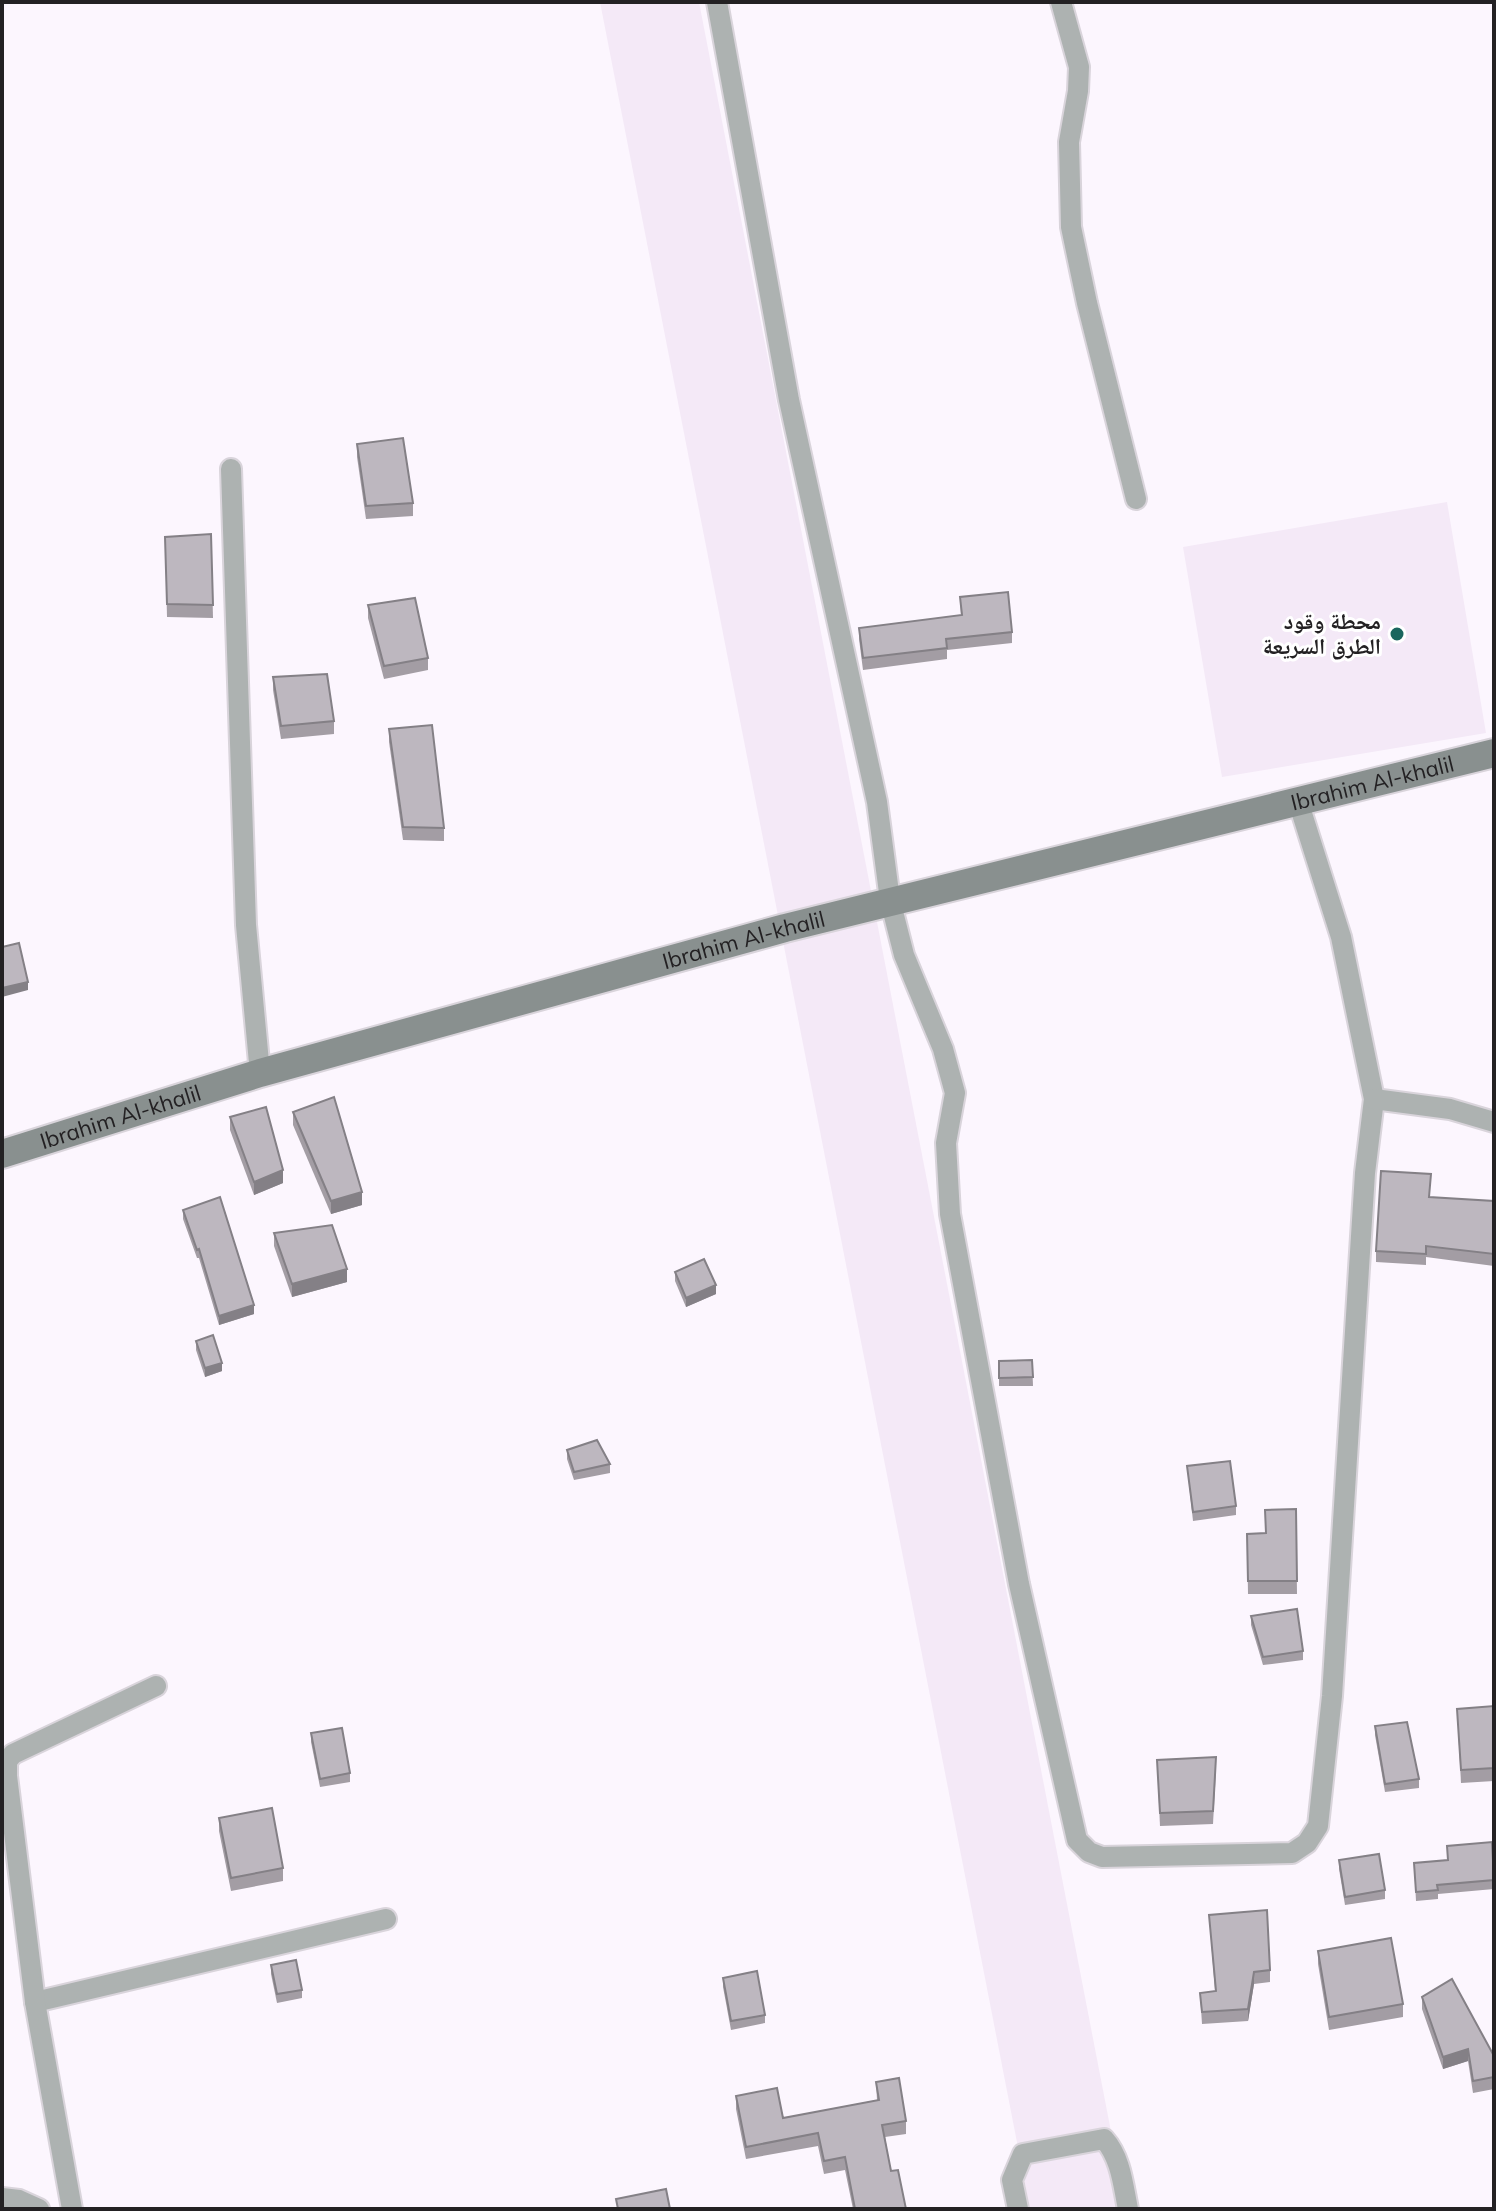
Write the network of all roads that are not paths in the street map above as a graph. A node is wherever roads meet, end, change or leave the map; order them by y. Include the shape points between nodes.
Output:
1 (717, 2) edge
2 (1061, 2) edge
3 (231, 469) dead end
4 (1136, 499) dead end
5 (1494, 753) edge
6 (1298, 801) junction
7 (890, 900) junction
8 (260, 1073) junction
9 (1374, 1099) junction
10 (1494, 1122) edge
11 (2, 1154) edge
12 (156, 1686) dead end
13 (386, 1919) dead end
14 (35, 2002) junction
15 (2, 2198) edge
16 (39, 2209) edge
17 (72, 2209) edge
18 (1018, 2209) edge
19 (1128, 2209) edge

1 - 7 street via 789,400 877,802
2 - 4 street via 1079,67 1069,142 1071,227
3 - 8 street via 246,925
5 - 6 street, Ibrahim Al-khalil
6 - 7 street, Ibrahim Al-khalil
6 - 9 street via 1341,937
7 - 8 street, Ibrahim Al-khalil
7 - 9 street via 904,955 955,1093 946,1143 950,1214 1019,1584 1077,1840 1102,1857 1292,1853 1318,1826
8 - 11 street, Ibrahim Al-khalil
9 - 10 street via 1450,1109
12 - 14 street via 7,1761
13 - 14 street
14 - 17 street
15 - 16 street
18 - 19 street via 1012,2180 1023,2154 1104,2139 1120,2170

